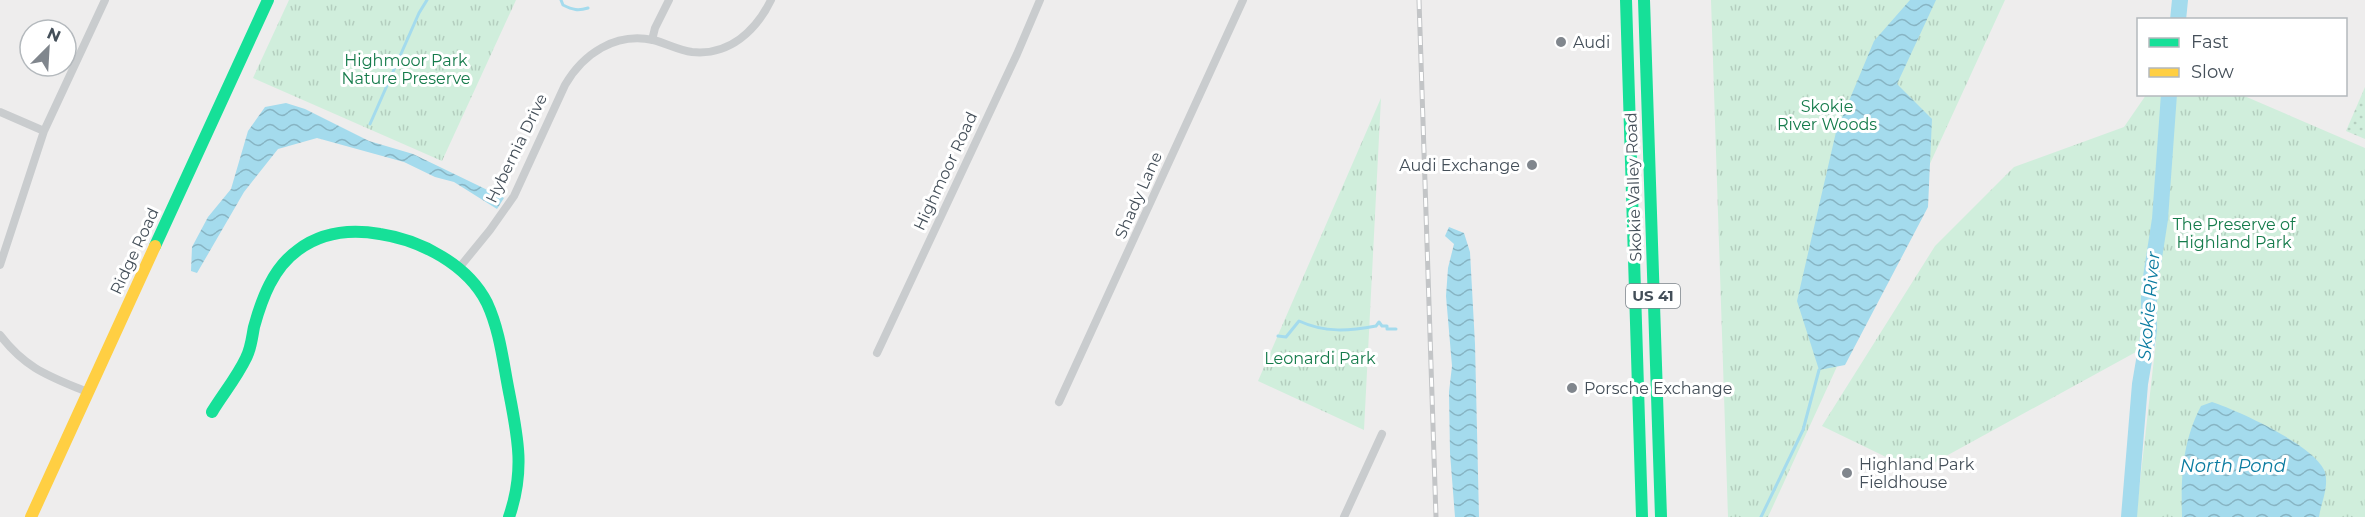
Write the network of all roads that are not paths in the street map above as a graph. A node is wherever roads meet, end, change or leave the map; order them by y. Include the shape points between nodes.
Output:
1 (105, 0) edge
2 (268, 0) edge
3 (669, 0) edge
4 (771, 0) edge
5 (1040, 0) edge
6 (1243, 0) edge
7 (1626, 0) edge
8 (1644, 0) edge
9 (1649, 0) edge
10 (652, 40) junction
11 (1646, 74) junction
12 (0, 112) edge
13 (44, 131) junction
14 (0, 265) edge
15 (459, 268) junction
16 (0, 335) edge
17 (877, 353) dead end
18 (87, 392) junction
19 (1059, 402) dead end
20 (212, 412) dead end
21 (1382, 434) dead end
22 (31, 517) edge
23 (509, 517) edge
24 (1344, 517) edge
25 (1642, 517) edge
26 (1661, 517) edge

1 - 13 street
2 - 18 main road, Ridge Road
3 - 10 street
4 - 10 street, Hybernia Drive via 754,29 720,49 696,52
5 - 17 street, Highmoor Road
6 - 19 street, Shady Lane
7 - 25 main road, Skokie Valley Road / US 41
8 - 11 main road, Skokie Valley Road / US 41
9 - 11 main road
10 - 15 street, Hybernia Drive via 605,45 581,63 565,86 510,202
11 - 26 main road, Skokie Valley Road / US 41
12 - 13 street
13 - 14 street
15 - 20 main road via 428,249 389,235 344,231 313,240 296,251 273,276 260,305 247,357
15 - 23 main road via 487,303 497,330 519,444 516,500
16 - 18 street via 22,360
18 - 22 main road, Ridge Road
21 - 24 street

